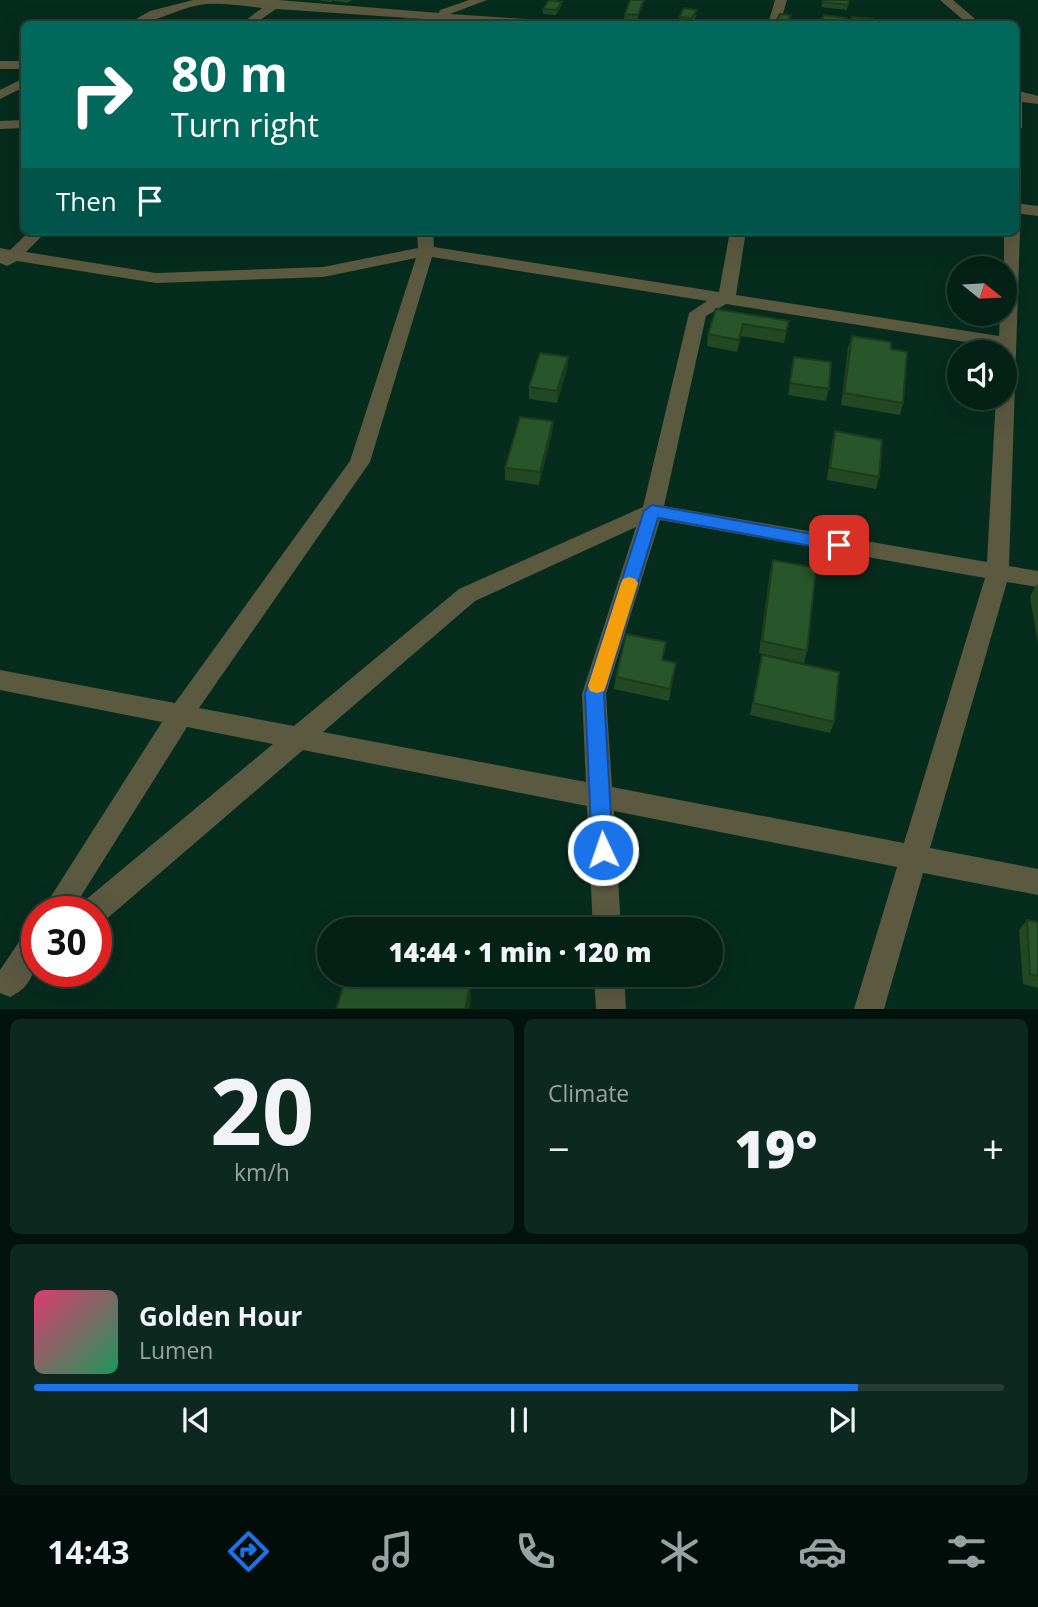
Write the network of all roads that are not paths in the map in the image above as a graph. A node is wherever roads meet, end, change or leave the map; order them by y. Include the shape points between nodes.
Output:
1 (204, 0) edge
2 (481, 0) edge
3 (781, 0) edge
4 (946, 0) edge
5 (276, 2) edge
6 (428, 16) junction
7 (139, 21) edge
8 (251, 21) edge
9 (436, 21) edge
10 (499, 21) edge
11 (775, 21) edge
12 (971, 21) edge
13 (0, 65) edge
14 (21, 65) edge
15 (21, 84) edge
16 (0, 95) edge
17 (1019, 97) edge
18 (1038, 100) edge
19 (21, 124) edge
20 (0, 125) edge
21 (1019, 209) edge
22 (1038, 211) edge
23 (33, 235) edge
24 (737, 235) edge
25 (1012, 235) edge
26 (426, 241) edge
27 (7, 254) edge
28 (0, 267) edge
29 (727, 296) junction
30 (990, 340) edge
31 (1008, 340) edge
32 (1005, 410) edge
33 (652, 511) junction
34 (998, 573) junction
35 (1038, 579) edge
36 (0, 680) edge
37 (180, 715) junction
38 (299, 738) junction
39 (600, 796) junction
40 (916, 858) junction
41 (1038, 882) edge
42 (65, 896) edge
43 (112, 896) edge
44 (606, 917) edge
45 (21, 964) edge
46 (21, 974) edge
47 (5, 987) edge
48 (610, 987) edge
49 (611, 1009) edge
50 (869, 1009) edge

1 - 5 street
1 - 7 street
2 - 6 street
3 - 11 street
4 - 12 street
5 - 6 street
5 - 8 street
6 - 9 street
6 - 10 street
13 - 14 street
15 - 16 street
17 - 18 street
19 - 20 street
21 - 22 street
23 - 27 street
24 - 29 street
25 - 31 street
26 - 27 street via 323,272 156,278
26 - 29 street
26 - 37 street via 360,462
27 - 28 street
29 - 30 street
29 - 33 street via 698,313
32 - 34 street
33 - 34 street
33 - 38 street via 467,595
33 - 39 street via 594,694
34 - 35 street
34 - 40 street
36 - 37 street
37 - 38 street
37 - 42 street
38 - 39 street
38 - 43 street
39 - 40 street
39 - 44 street
40 - 41 street
40 - 50 street
45 - 47 street
46 - 47 street
48 - 49 street

